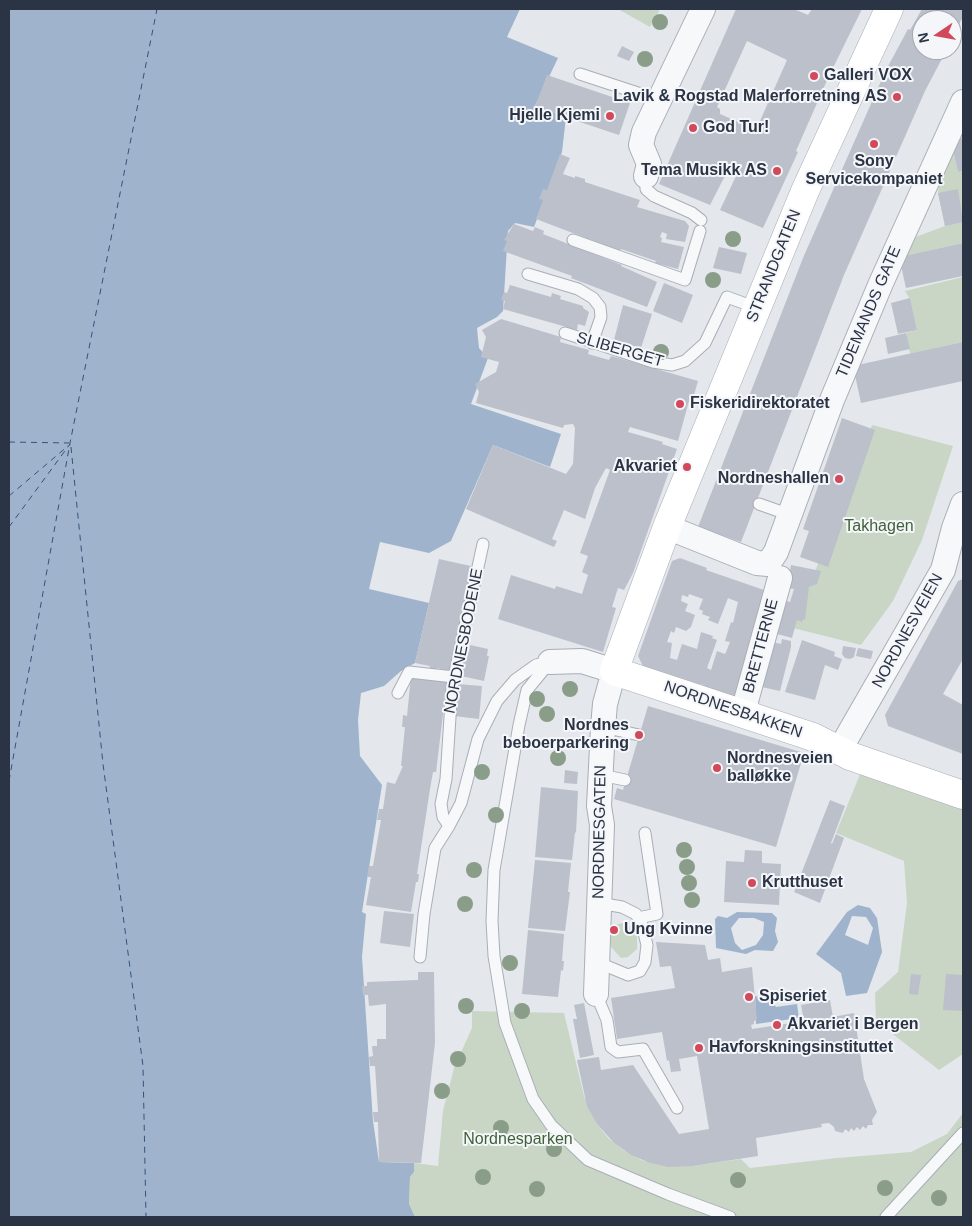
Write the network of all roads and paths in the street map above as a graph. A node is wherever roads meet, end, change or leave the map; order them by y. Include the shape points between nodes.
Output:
1 (703, 9) edge
2 (889, 9) edge
3 (580, 74) dead end
4 (659, 100) junction
5 (963, 102) edge
6 (646, 176) joint
7 (573, 240) dead end
8 (528, 274) dead end
9 (757, 308) junction
10 (565, 333) dead end
11 (592, 343) junction
12 (759, 504) dead end
13 (963, 504) edge
14 (790, 515) junction
15 (667, 527) junction
16 (484, 544) dead end
17 (957, 550) edge
18 (780, 578) dead end
19 (550, 662) junction
20 (614, 671) junction
21 (454, 677) junction
22 (398, 693) dead end
23 (747, 715) junction
24 (603, 727) junction
25 (639, 734) dead end
26 (839, 751) junction
27 (601, 775) junction
28 (625, 780) dead end
29 (963, 795) edge
30 (450, 826) junction
31 (645, 833) dead end
32 (599, 903) junction
33 (638, 918) junction
34 (597, 956) junction
35 (420, 957) dead end
36 (596, 994) joint
37 (677, 1108) dead end
38 (963, 1132) edge
39 (730, 1217) edge
40 (886, 1217) edge

1 - 4 street
2 - 9 main road, STRANDGATEN via 805,190
3 - 4 lane
4 - 6 street via 641,145 649,164
5 - 14 street, TIDEMANDS GATE via 891,259 832,400
6 - 7 lane via 646,189 654,196 692,213 700,225 685,280
8 - 11 lane via 578,290 600,306 601,317
9 - 11 lane, SLIBERGET via 727,297 705,343 685,361 672,365
9 - 15 main road, STRANDGATEN
10 - 11 lane, SLIBERGET
12 - 14 lane
13 - 17 street, NORDNESVEIEN via 954,528
14 - 15 street, TIDEMANDS GATE via 768,564 757,563
15 - 20 main road, NORDNESGATEN
16 - 21 lane, NORDNESBODENE
17 - 26 street, NORDNESVEIEN
18 - 23 street, BRETTERNE via 745,705
19 - 20 street via 582,661
19 - 30 lane via 536,665 515,680 497,701 478,739 461,803
19 - 39 lane via 527,690 494,870 494,956 510,1039 533,1099 551,1125 588,1160
20 - 23 main road, NORDNESBAKKEN
20 - 24 street, NORDNESGATEN
21 - 22 lane via 409,672
21 - 30 lane, NORDNESBODENE via 441,804 443,817
23 - 26 main road, NORDNESBAKKEN via 813,738
24 - 25 lane
24 - 27 street, NORDNESGATEN
26 - 29 main road, NORDNESBAKKEN
27 - 28 lane
27 - 32 street, NORDNESGATEN
30 - 35 lane via 435,848 432,860
31 - 33 lane via 657,914
32 - 33 lane via 622,908
32 - 34 street, NORDNESGATEN
33 - 34 lane via 647,945 640,971 617,972 604,965
34 - 36 street, NORDNESGATEN
36 - 37 lane via 607,1020 610,1047 618,1052 643,1049
38 - 40 lane

